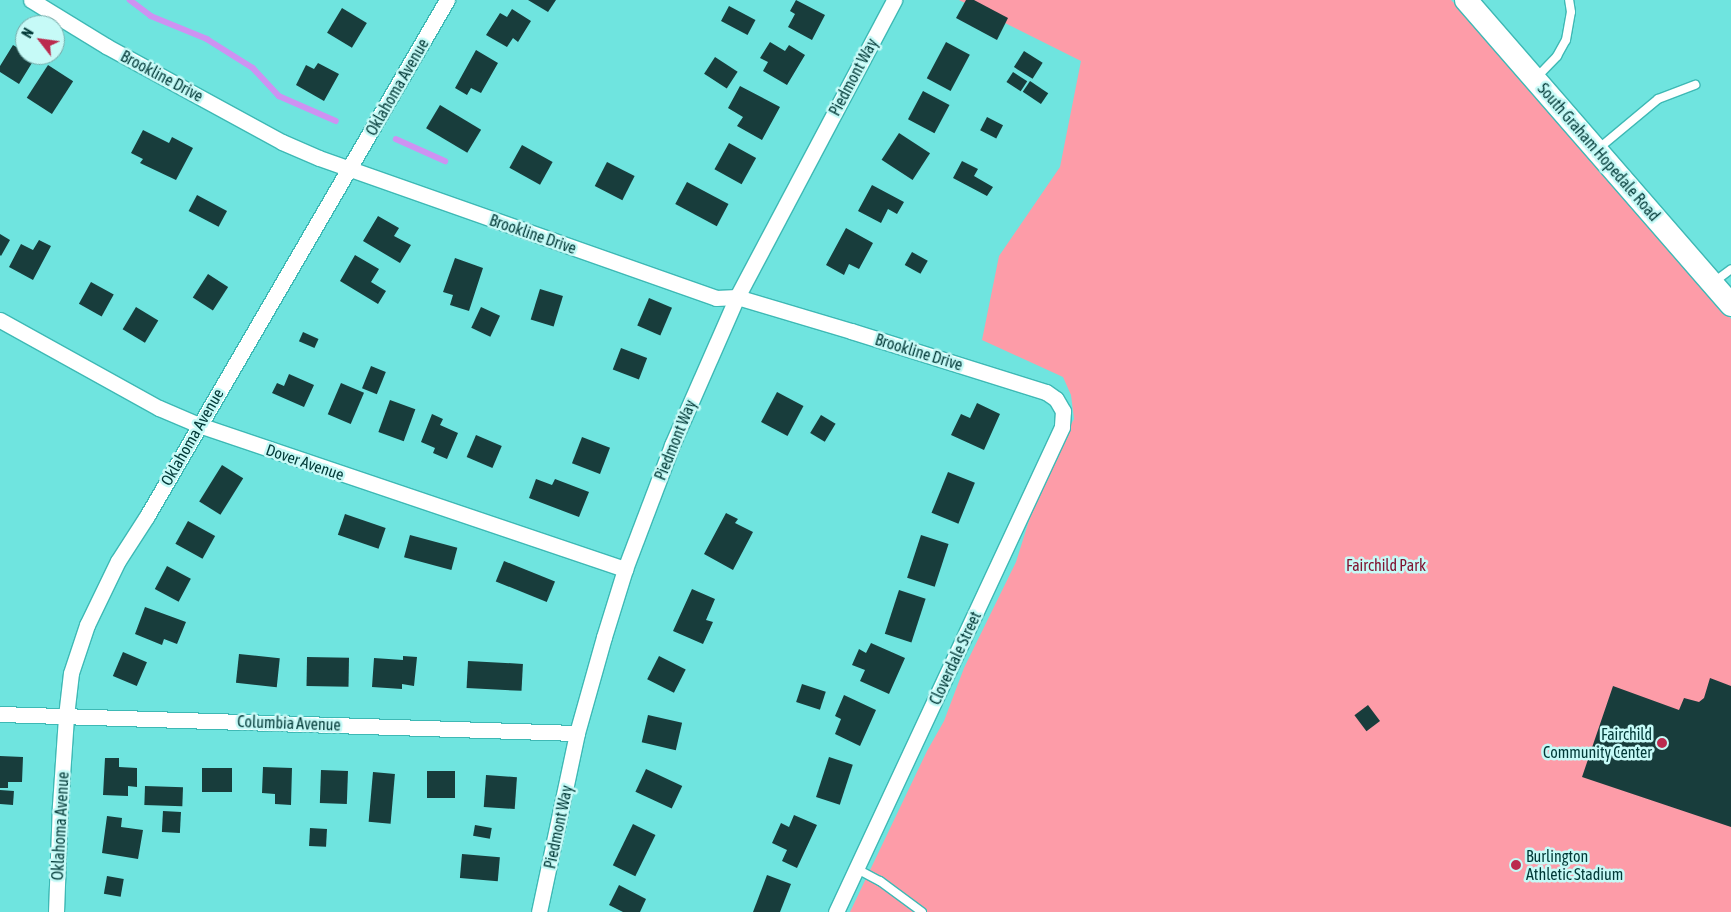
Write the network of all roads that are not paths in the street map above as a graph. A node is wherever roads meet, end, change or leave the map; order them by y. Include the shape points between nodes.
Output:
1 (31, 0) edge
2 (447, 0) edge
3 (894, 0) edge
4 (1466, 0) edge
5 (1569, 0) edge
6 (1535, 78) junction
7 (1694, 85) dead end
8 (1597, 150) junction
9 (350, 169) junction
10 (1731, 269) edge
11 (1712, 283) junction
12 (737, 297) junction
13 (1731, 305) edge
14 (0, 320) edge
15 (1060, 403) joint
16 (199, 425) junction
17 (625, 569) junction
18 (0, 714) edge
19 (66, 716) junction
20 (577, 733) junction
21 (857, 869) junction
22 (56, 912) edge
23 (538, 912) edge
24 (836, 912) edge
25 (922, 912) edge

1 - 9 street, Brookline Drive via 106,46 282,142
2 - 9 street, Oklahoma Avenue
3 - 12 street, Piedmont Way
4 - 6 street, South Graham Hopedale Road
5 - 6 lane via 1571,12 1566,40 1557,56
6 - 8 street, South Graham Hopedale Road
7 - 8 lane via 1658,99
8 - 11 street, South Graham Hopedale Road
9 - 12 street, Brookline Drive via 716,298
9 - 16 street, Oklahoma Avenue
10 - 11 lane
11 - 13 street, South Graham Hopedale Road
12 - 15 street, Brookline Drive via 1046,392
12 - 17 street, Piedmont Way via 672,445
14 - 16 street, Dover Avenue via 159,408
15 - 21 street, Cloverdale Street via 1062,428
16 - 17 street, Dover Avenue
16 - 19 street, Oklahoma Avenue via 101,592 75,658
17 - 20 street, Piedmont Way
18 - 19 street, Columbia Avenue
19 - 20 street, Columbia Avenue
19 - 22 street, Oklahoma Avenue
20 - 23 street, Piedmont Way
21 - 24 street, Cloverdale Street
21 - 25 lane via 880,881

